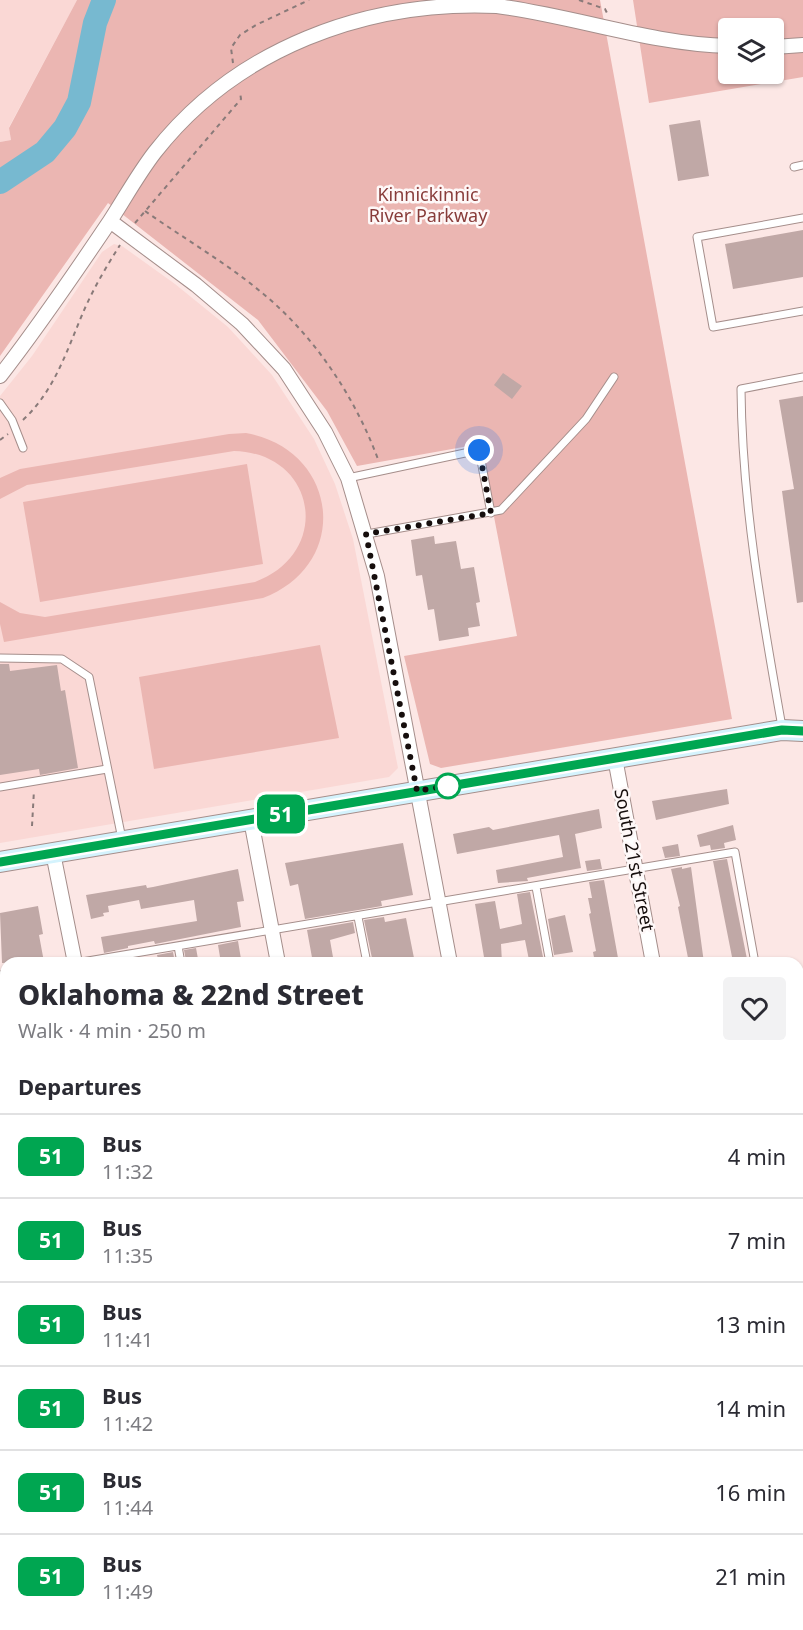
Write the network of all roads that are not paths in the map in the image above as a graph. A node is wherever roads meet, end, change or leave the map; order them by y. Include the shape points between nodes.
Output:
1 (718, 44) edge
2 (803, 45) edge
3 (784, 46) edge
4 (803, 165) edge
5 (794, 167) dead end
6 (803, 218) edge
7 (110, 221) junction
8 (803, 311) edge
9 (0, 376) edge
10 (614, 377) dead end
11 (803, 377) edge
12 (0, 403) edge
13 (23, 448) dead end
14 (348, 478) junction
15 (491, 513) junction
16 (366, 534) junction
17 (0, 658) edge
18 (803, 720) edge
19 (782, 730) junction
20 (803, 731) edge
21 (615, 758) junction
22 (107, 769) junction
23 (0, 787) edge
24 (417, 791) junction
25 (251, 820) junction
26 (122, 841) junction
27 (53, 853) junction
28 (0, 862) edge
29 (636, 870) junction
30 (536, 887) junction
31 (439, 903) junction
32 (358, 917) junction
33 (272, 931) junction
34 (178, 946) junction
35 (75, 957) edge
36 (112, 957) edge
37 (180, 957) edge
38 (277, 957) edge
39 (366, 957) edge
40 (449, 957) edge
41 (549, 957) edge
42 (652, 957) edge
43 (753, 957) edge

1 - 7 street via 619,31 497,6 405,7 340,21 278,47 236,72 193,109 154,153
2 - 3 street
4 - 5 lane
6 - 8 lane via 697,237 713,327
7 - 9 street
7 - 14 street via 242,324 284,369 325,432
10 - 15 lane via 586,419 501,510
11 - 19 lane via 741,388 742,457 754,560
12 - 13 lane
14 - 15 lane via 479,450
14 - 16 street
15 - 16 lane
16 - 24 street
17 - 22 lane via 62,660 89,677
18 - 19 main road
19 - 20 main road
19 - 21 main road
21 - 24 main road
21 - 29 street, South 21st Street
22 - 23 lane
22 - 26 lane
24 - 25 main road
24 - 31 street
25 - 26 main road
25 - 33 street
26 - 27 main road
27 - 28 main road
27 - 35 street
29 - 30 lane
29 - 42 street, South 21st Street
29 - 43 lane via 735,852
30 - 31 lane
30 - 41 lane
31 - 32 lane
31 - 40 street
32 - 33 lane
32 - 39 lane
33 - 34 lane
33 - 38 street
34 - 36 lane
34 - 37 lane

